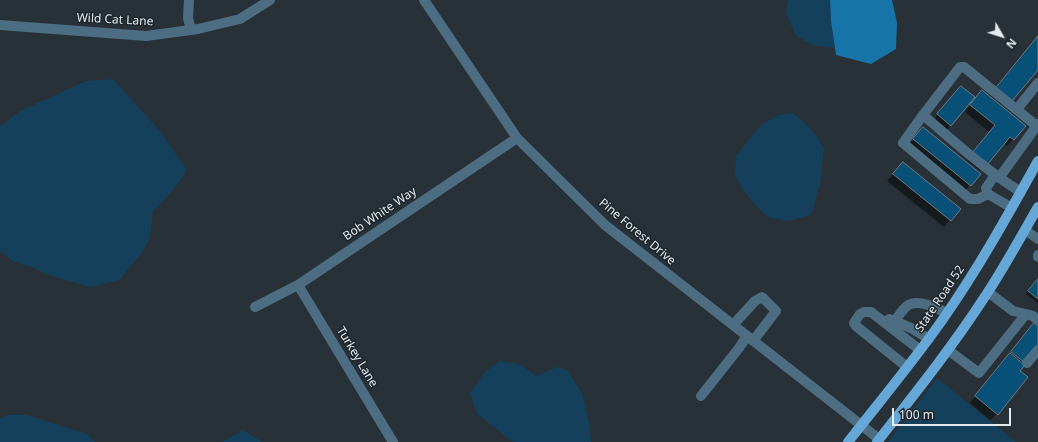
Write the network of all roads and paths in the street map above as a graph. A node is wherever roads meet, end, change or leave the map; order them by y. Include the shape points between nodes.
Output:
1 (189, 0) edge
2 (270, 0) edge
3 (424, 0) edge
4 (0, 25) edge
5 (191, 30) junction
6 (1038, 83) edge
7 (1017, 109) junction
8 (923, 115) junction
9 (1038, 126) edge
10 (517, 138) junction
11 (1038, 161) edge
12 (997, 176) junction
13 (1021, 192) junction
14 (988, 194) junction
15 (1038, 206) edge
16 (1012, 208) junction
17 (1025, 230) junction
18 (1038, 239) edge
19 (298, 285) junction
20 (988, 292) junction
21 (256, 308) dead end
22 (947, 313) junction
23 (1026, 314) junction
24 (880, 319) junction
25 (1038, 320) edge
26 (894, 322) junction
27 (733, 325) junction
28 (750, 338) junction
29 (928, 339) junction
30 (920, 350) junction
31 (948, 350) junction
32 (1038, 350) edge
33 (1027, 363) dead end
34 (907, 367) junction
35 (701, 396) dead end
36 (861, 426) junction
37 (878, 441) edge
38 (394, 442) edge
39 (848, 442) edge

1 - 5 street via 188,18
2 - 5 street, Wild Cat Lane via 240,19
3 - 10 street, Pine Forest Drive
4 - 5 street, Wild Cat Lane via 146,36
6 - 7 street
7 - 8 street via 964,67 960,67
7 - 9 street
8 - 12 street
8 - 14 street via 903,144 970,199 978,199
9 - 12 street
10 - 19 street, Bob White Way
10 - 27 street, Pine Forest Drive via 605,225
11 - 13 main road, State Road 52
12 - 13 street
12 - 14 street via 986,188
13 - 16 main road, State Road 52
14 - 16 street
15 - 17 main road
16 - 22 main road, State Road 52
17 - 18 street
17 - 20 main road
19 - 21 street, Bob White Way
19 - 38 street, Turkey Lane
20 - 23 street via 1013,311
20 - 31 main road
22 - 26 street via 927,304 916,304 907,306
22 - 29 main road, State Road 52
23 - 25 street
23 - 31 street via 979,373
24 - 26 street
24 - 30 street
24 - 34 street via 867,311 860,314 854,323
26 - 29 street via 911,328
27 - 28 street, Pine Forest Drive
27 - 28 street via 762,297 776,311
28 - 35 street
28 - 36 street, Pine Forest Drive
29 - 30 main road, State Road 52
30 - 34 main road, State Road 52
31 - 37 main road
32 - 33 street
34 - 36 main road, State Road 52
36 - 37 street, Pine Forest Drive
36 - 39 main road, State Road 52

